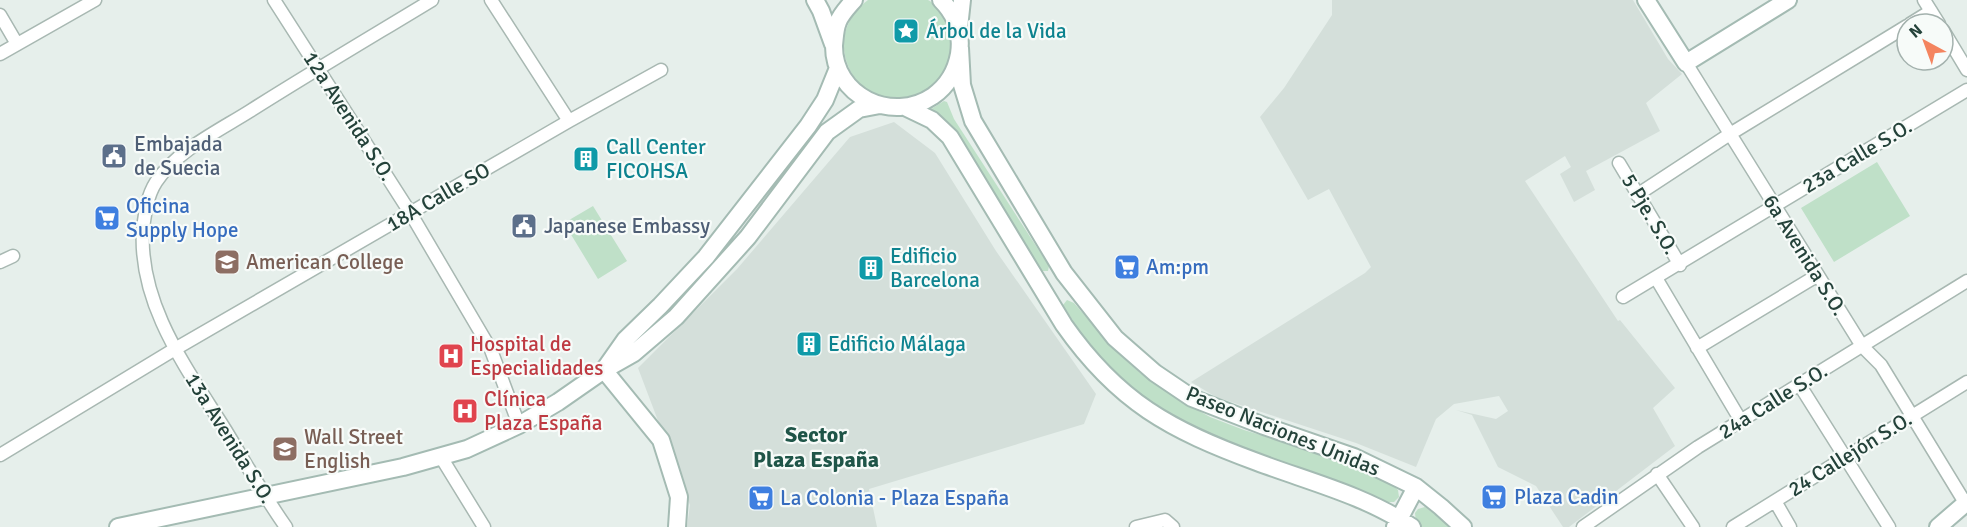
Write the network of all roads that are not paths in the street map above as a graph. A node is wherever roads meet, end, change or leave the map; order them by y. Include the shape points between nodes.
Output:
1 (95, 0) edge
2 (274, 0) edge
3 (432, 0) edge
4 (491, 0) edge
5 (815, 0) edge
6 (854, 0) edge
7 (941, 0) edge
8 (962, 0) edge
9 (1646, 0) edge
10 (1788, 0) edge
11 (1924, 0) edge
12 (1931, 11) edge
13 (0, 15) edge
14 (959, 29) junction
15 (1895, 33) edge
16 (17, 44) junction
17 (834, 48) junction
18 (960, 48) junction
19 (1955, 50) edge
20 (0, 54) edge
21 (1686, 63) junction
22 (838, 68) junction
23 (318, 69) junction
24 (661, 70) dead end
25 (1967, 70) edge
26 (1967, 90) edge
27 (880, 105) junction
28 (907, 108) junction
29 (568, 121) junction
30 (1730, 134) junction
31 (1619, 163) dead end
32 (1637, 195) junction
33 (1775, 206) junction
34 (411, 214) junction
35 (13, 256) dead end
36 (0, 262) edge
37 (1680, 265) junction
38 (1818, 275) junction
39 (1656, 278) junction
40 (1967, 281) edge
41 (1623, 297) dead end
42 (1862, 346) junction
43 (1697, 348) junction
44 (175, 349) junction
45 (604, 370) junction
46 (1967, 382) edge
47 (1800, 384) junction
48 (1912, 416) junction
49 (1741, 421) junction
50 (519, 425) junction
51 (0, 455) edge
52 (441, 457) junction
53 (1845, 457) junction
54 (1657, 474) junction
55 (1416, 487) junction
56 (264, 496) junction
57 (1775, 501) junction
58 (1966, 504) edge
59 (1402, 524) edge
60 (1589, 525) edge
61 (118, 527) edge
62 (286, 527) edge
63 (484, 527) edge
64 (677, 527) edge
65 (1137, 527) edge
66 (1173, 527) edge
67 (1463, 527) edge
68 (1693, 527) edge
69 (1733, 527) edge
70 (1790, 527) edge
71 (1889, 527) edge
72 (1938, 527) edge

1 - 16 street
2 - 23 street, 12a Avenida S.O.
3 - 23 street, 13a Avenida S.O.
4 - 29 street
5 - 17 main road
6 - 17 main road via 838,22
7 - 14 main road
8 - 14 main road, Paseo Naciones Unidas
9 - 21 main road, 6a Avenida S.O.
10 - 21 main road
11 - 12 street
13 - 16 street
14 - 18 main road, Paseo Naciones Unidas
15 - 30 street
16 - 20 street
17 - 22 main road
18 - 28 main road via 956,67 946,84 918,105
18 - 55 main road, Paseo Naciones Unidas via 962,85 973,121 1064,273 1115,338 1155,373 1192,398 1354,457
19 - 25 street
21 - 30 street, 6a Avenida S.O.
22 - 27 main road via 855,92
22 - 45 main road via 825,100 808,126 706,257 625,340
23 - 34 street, 12a Avenida S.O.
23 - 44 street, 13a Avenida S.O. via 181,156 156,182 145,208 147,280
24 - 29 street, 18A Calle SO
26 - 33 street, 23a Calle S.O.
27 - 28 main road
27 - 45 main road via 859,109 827,132 748,237 676,317 634,353
28 - 59 main road, Paseo Naciones Unidas via 932,120 950,137 1064,325 1101,373 1127,396 1180,430 1256,462 1351,494
29 - 34 street, 18A Calle SO
30 - 32 street
30 - 33 street, 6a Avenida S.O.
31 - 32 street, 5 Pje. S.O.
32 - 37 street, 5 Pje. S.O.
33 - 37 street, 23a Calle S.O.
33 - 38 street, 6a Avenida S.O.
34 - 44 street, 18A Calle SO
34 - 50 street, 12a Avenida S.O. via 491,350
35 - 36 street
37 - 39 street, 23a Calle S.O.
38 - 42 street, 6a Avenida S.O.
38 - 43 street
39 - 41 street, 23a Calle S.O.
39 - 43 street
40 - 42 street, 24a Calle S.O.
42 - 47 street, 24a Calle S.O.
42 - 48 street, 6a Avenida S.O. via 1881,364
43 - 49 street
44 - 51 street, 18A Calle SO
44 - 56 street, 13a Avenida S.O.
45 - 50 main road
45 - 64 main road via 661,440 679,497
46 - 48 street, 24 Callejón S.O.
47 - 49 street, 24a Calle S.O.
47 - 53 street
48 - 53 street, 24 Callejón S.O.
48 - 58 street, 6a Avenida S.O.
49 - 54 street, 24a Calle S.O.
50 - 52 main road
52 - 56 main road
52 - 63 street
53 - 57 street, 24 Callejón S.O.
53 - 71 street
54 - 60 street, 24a Calle S.O.
54 - 68 street
55 - 59 main road
55 - 67 main road, Paseo Naciones Unidas
56 - 61 main road
56 - 62 street, 13a Avenida S.O.
57 - 69 street, 24 Callejón S.O.
57 - 70 street
58 - 72 main road
65 - 66 street via 1165,520

